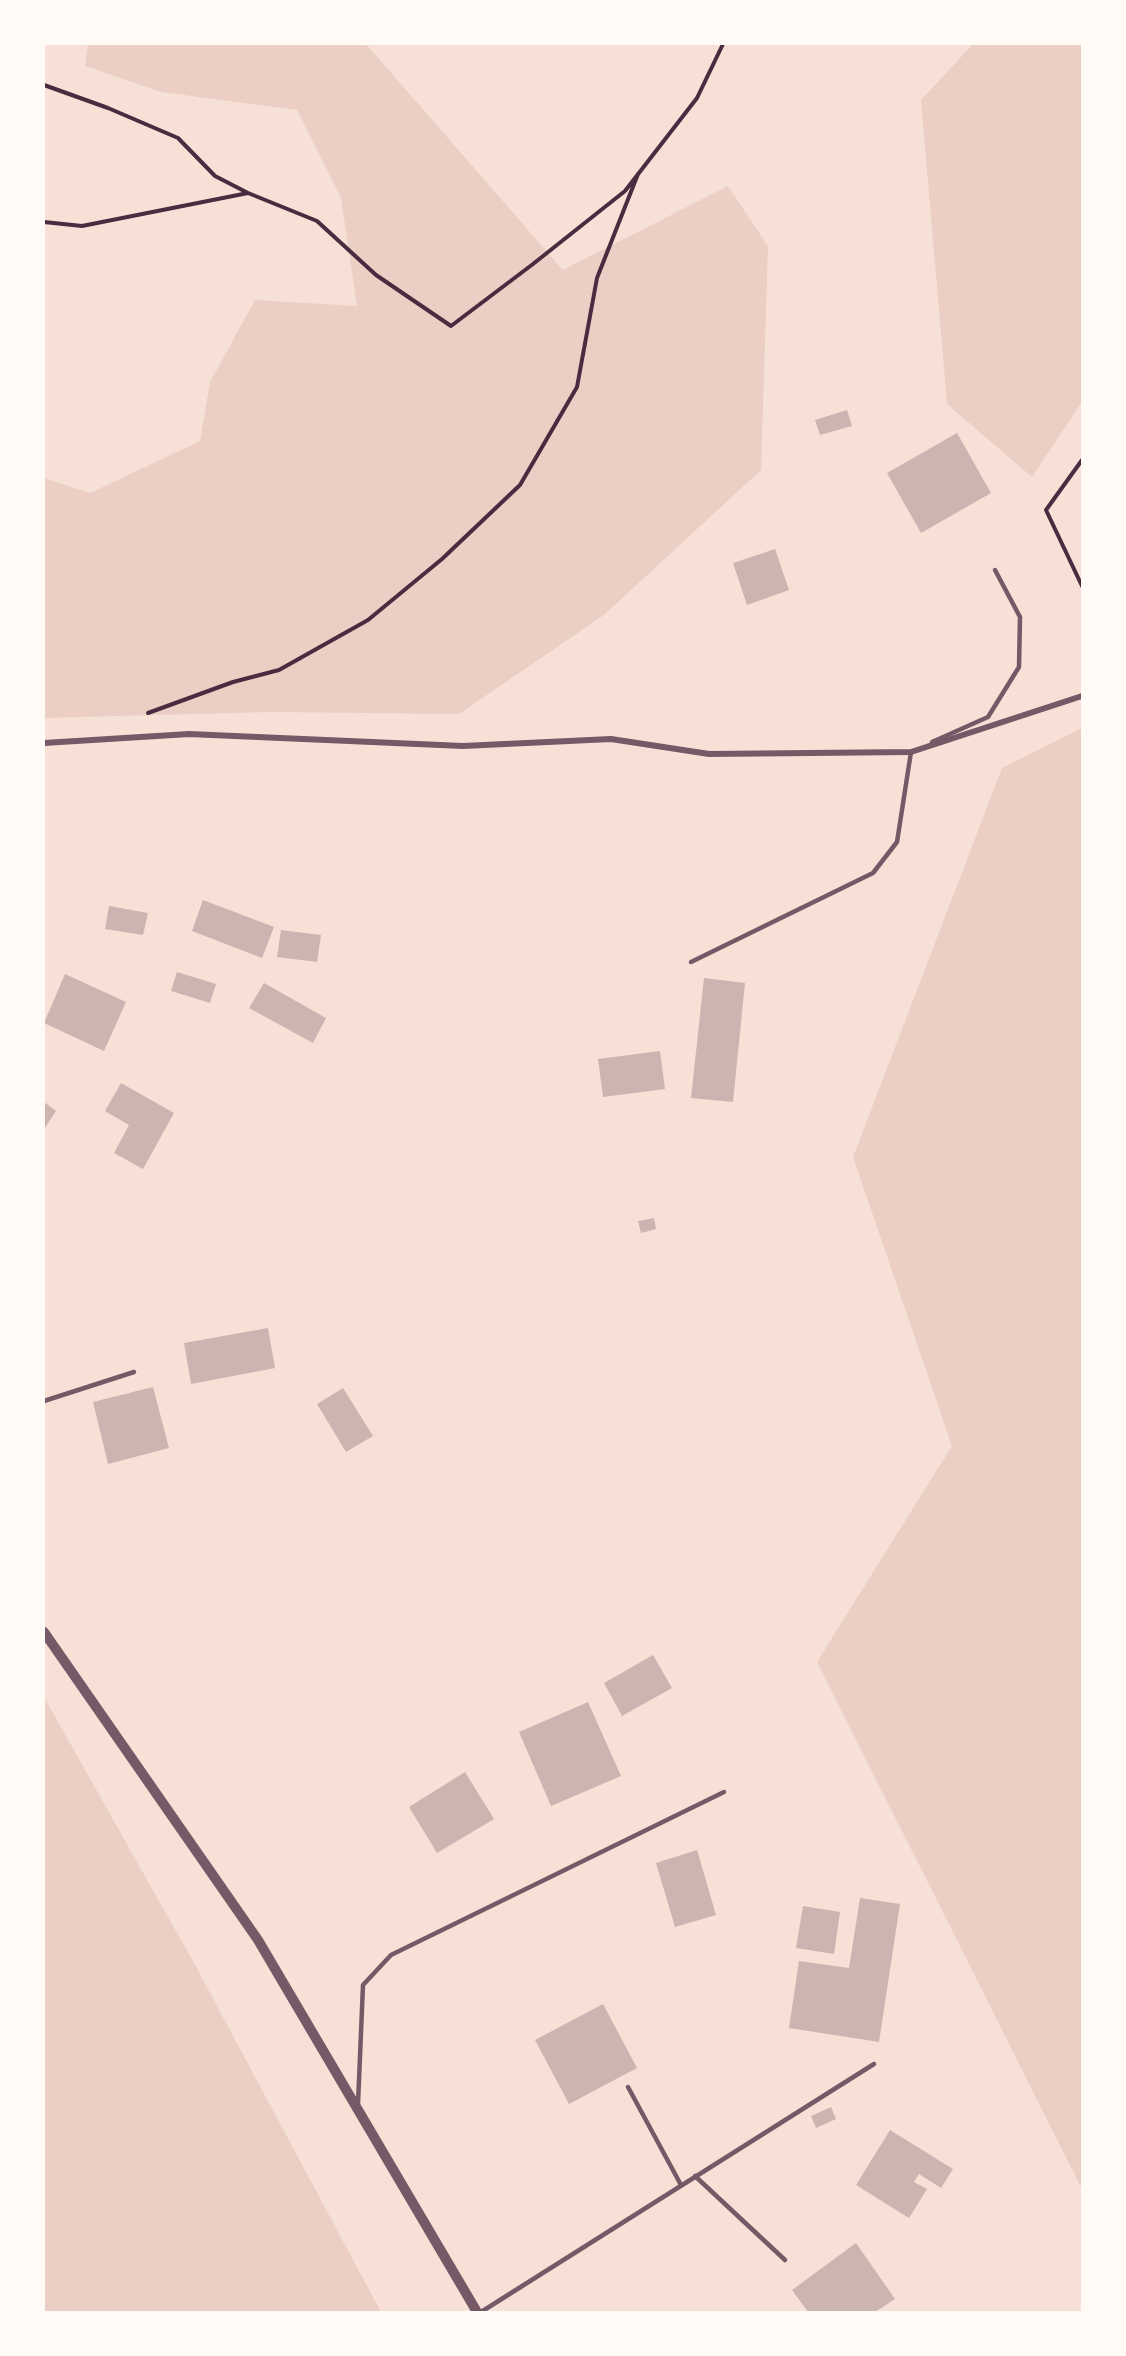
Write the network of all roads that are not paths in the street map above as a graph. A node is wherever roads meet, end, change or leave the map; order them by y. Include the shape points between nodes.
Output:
1 (995, 570) dead end
2 (1083, 696) edge
3 (44, 743) edge
4 (911, 752) junction
5 (691, 962) dead end
6 (134, 1372) dead end
7 (44, 1401) edge
8 (44, 1632) edge
9 (724, 1792) dead end
10 (874, 2064) dead end
11 (628, 2087) dead end
12 (358, 2110) junction
13 (695, 2176) junction
14 (681, 2185) junction
15 (785, 2260) dead end
16 (479, 2313) edge

1 - 4 lane via 1020,617 1019,668 988,717
2 - 4 street
3 - 4 street via 189,734 463,746 611,739 709,754
4 - 5 lane via 897,842 873,873
6 - 7 lane
8 - 12 street via 258,1940
9 - 12 lane via 391,1955 363,1985
10 - 13 lane
11 - 14 lane
12 - 16 street
13 - 14 lane
13 - 15 lane
14 - 16 lane

